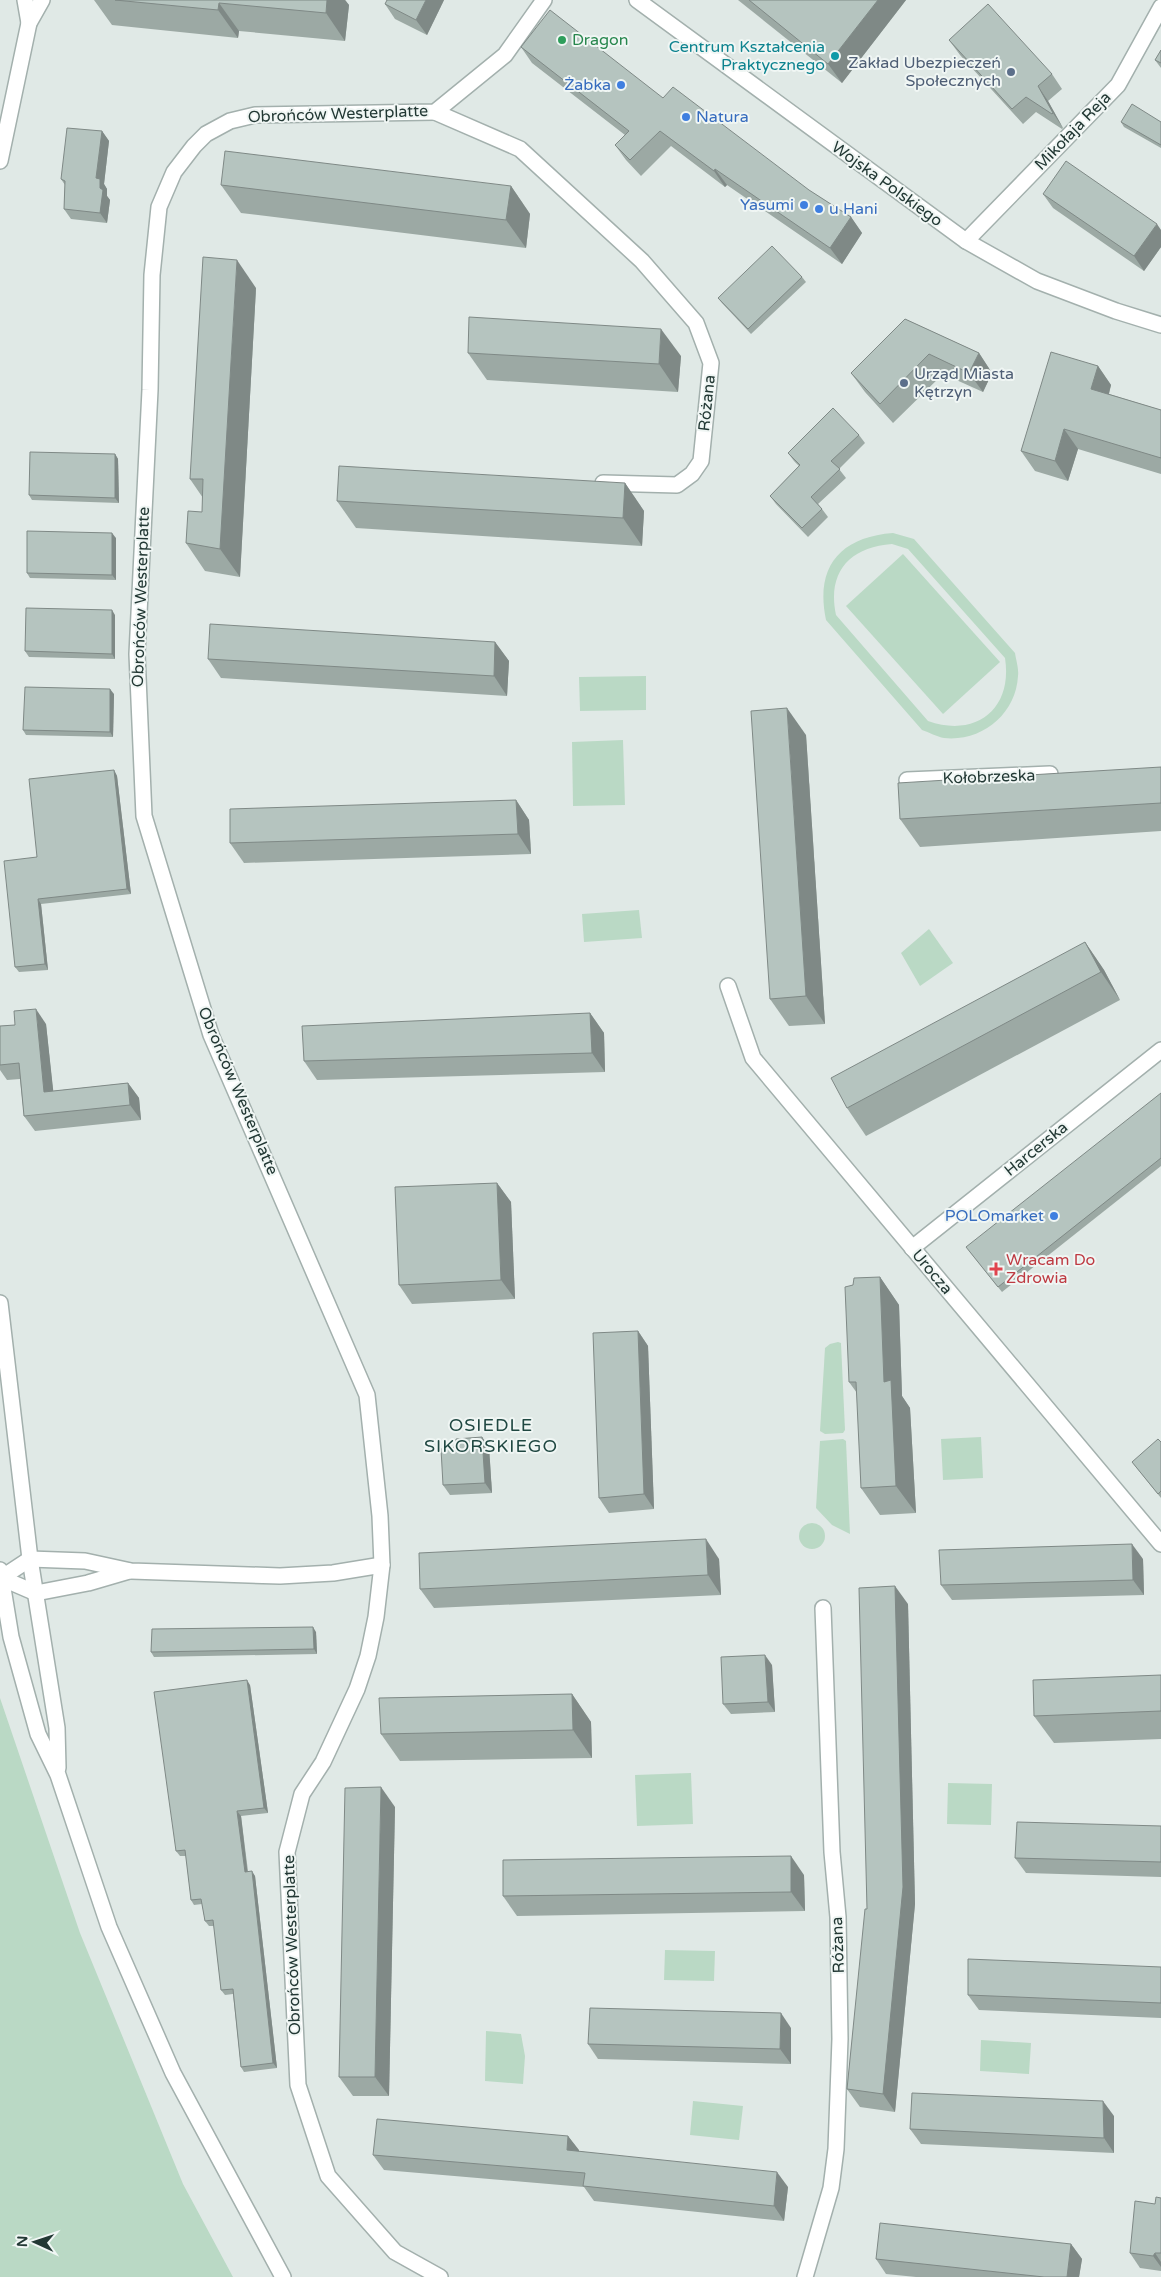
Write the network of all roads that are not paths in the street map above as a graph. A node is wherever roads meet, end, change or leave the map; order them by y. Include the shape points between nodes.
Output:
1 (24, 0) edge
2 (42, 0) edge
3 (544, 0) edge
4 (637, 0) edge
5 (1161, 7) edge
6 (28, 23) junction
7 (434, 112) junction
8 (0, 161) edge
9 (966, 241) junction
10 (1161, 325) edge
11 (588, 482) edge
12 (1063, 774) edge
13 (907, 780) edge
14 (728, 986) dead end
15 (1161, 1050) edge
16 (912, 1248) junction
17 (0, 1303) edge
18 (1161, 1544) edge
19 (30, 1559) junction
20 (382, 1565) junction
21 (131, 1571) junction
22 (0, 1574) edge
23 (36, 1593) junction
24 (822, 1608) dead end
25 (58, 1775) junction
26 (283, 2277) edge
27 (440, 2277) edge
28 (805, 2277) edge

1 - 6 street
2 - 6 street
3 - 7 street, Obrońców Westerplatte via 505,55
4 - 9 street, Wojska Polskiego
5 - 9 street, Mikołaja Reja via 1118,86
6 - 8 street
7 - 11 street, Różana via 520,149 642,261 696,323 711,363 701,462 677,485
7 - 20 street, Obrońców Westerplatte via 255,115 230,121 206,134 174,172 159,207 152,275 150,390 136,654 144,816 211,1035 367,1395
9 - 10 street, Wojska Polskiego via 1037,281
12 - 13 street, Kołobrzeska
14 - 16 street, Urocza via 753,1058
15 - 16 street, Harcerska
16 - 18 street, Urocza
17 - 19 street
19 - 21 street via 85,1561
19 - 22 street
19 - 23 street
20 - 21 street via 333,1573 280,1576
20 - 27 street, Obrońców Westerplatte via 368,1656 357,1689 323,1762 302,1794 287,1852 298,2085 328,2176 395,2252
21 - 23 street
22 - 23 street
22 - 25 street via 11,1637 38,1734
23 - 25 street via 57,1728
24 - 28 street, Różana via 832,1852 838,1916 840,2039 836,2149 831,2188
25 - 26 street via 110,1927 173,2073

